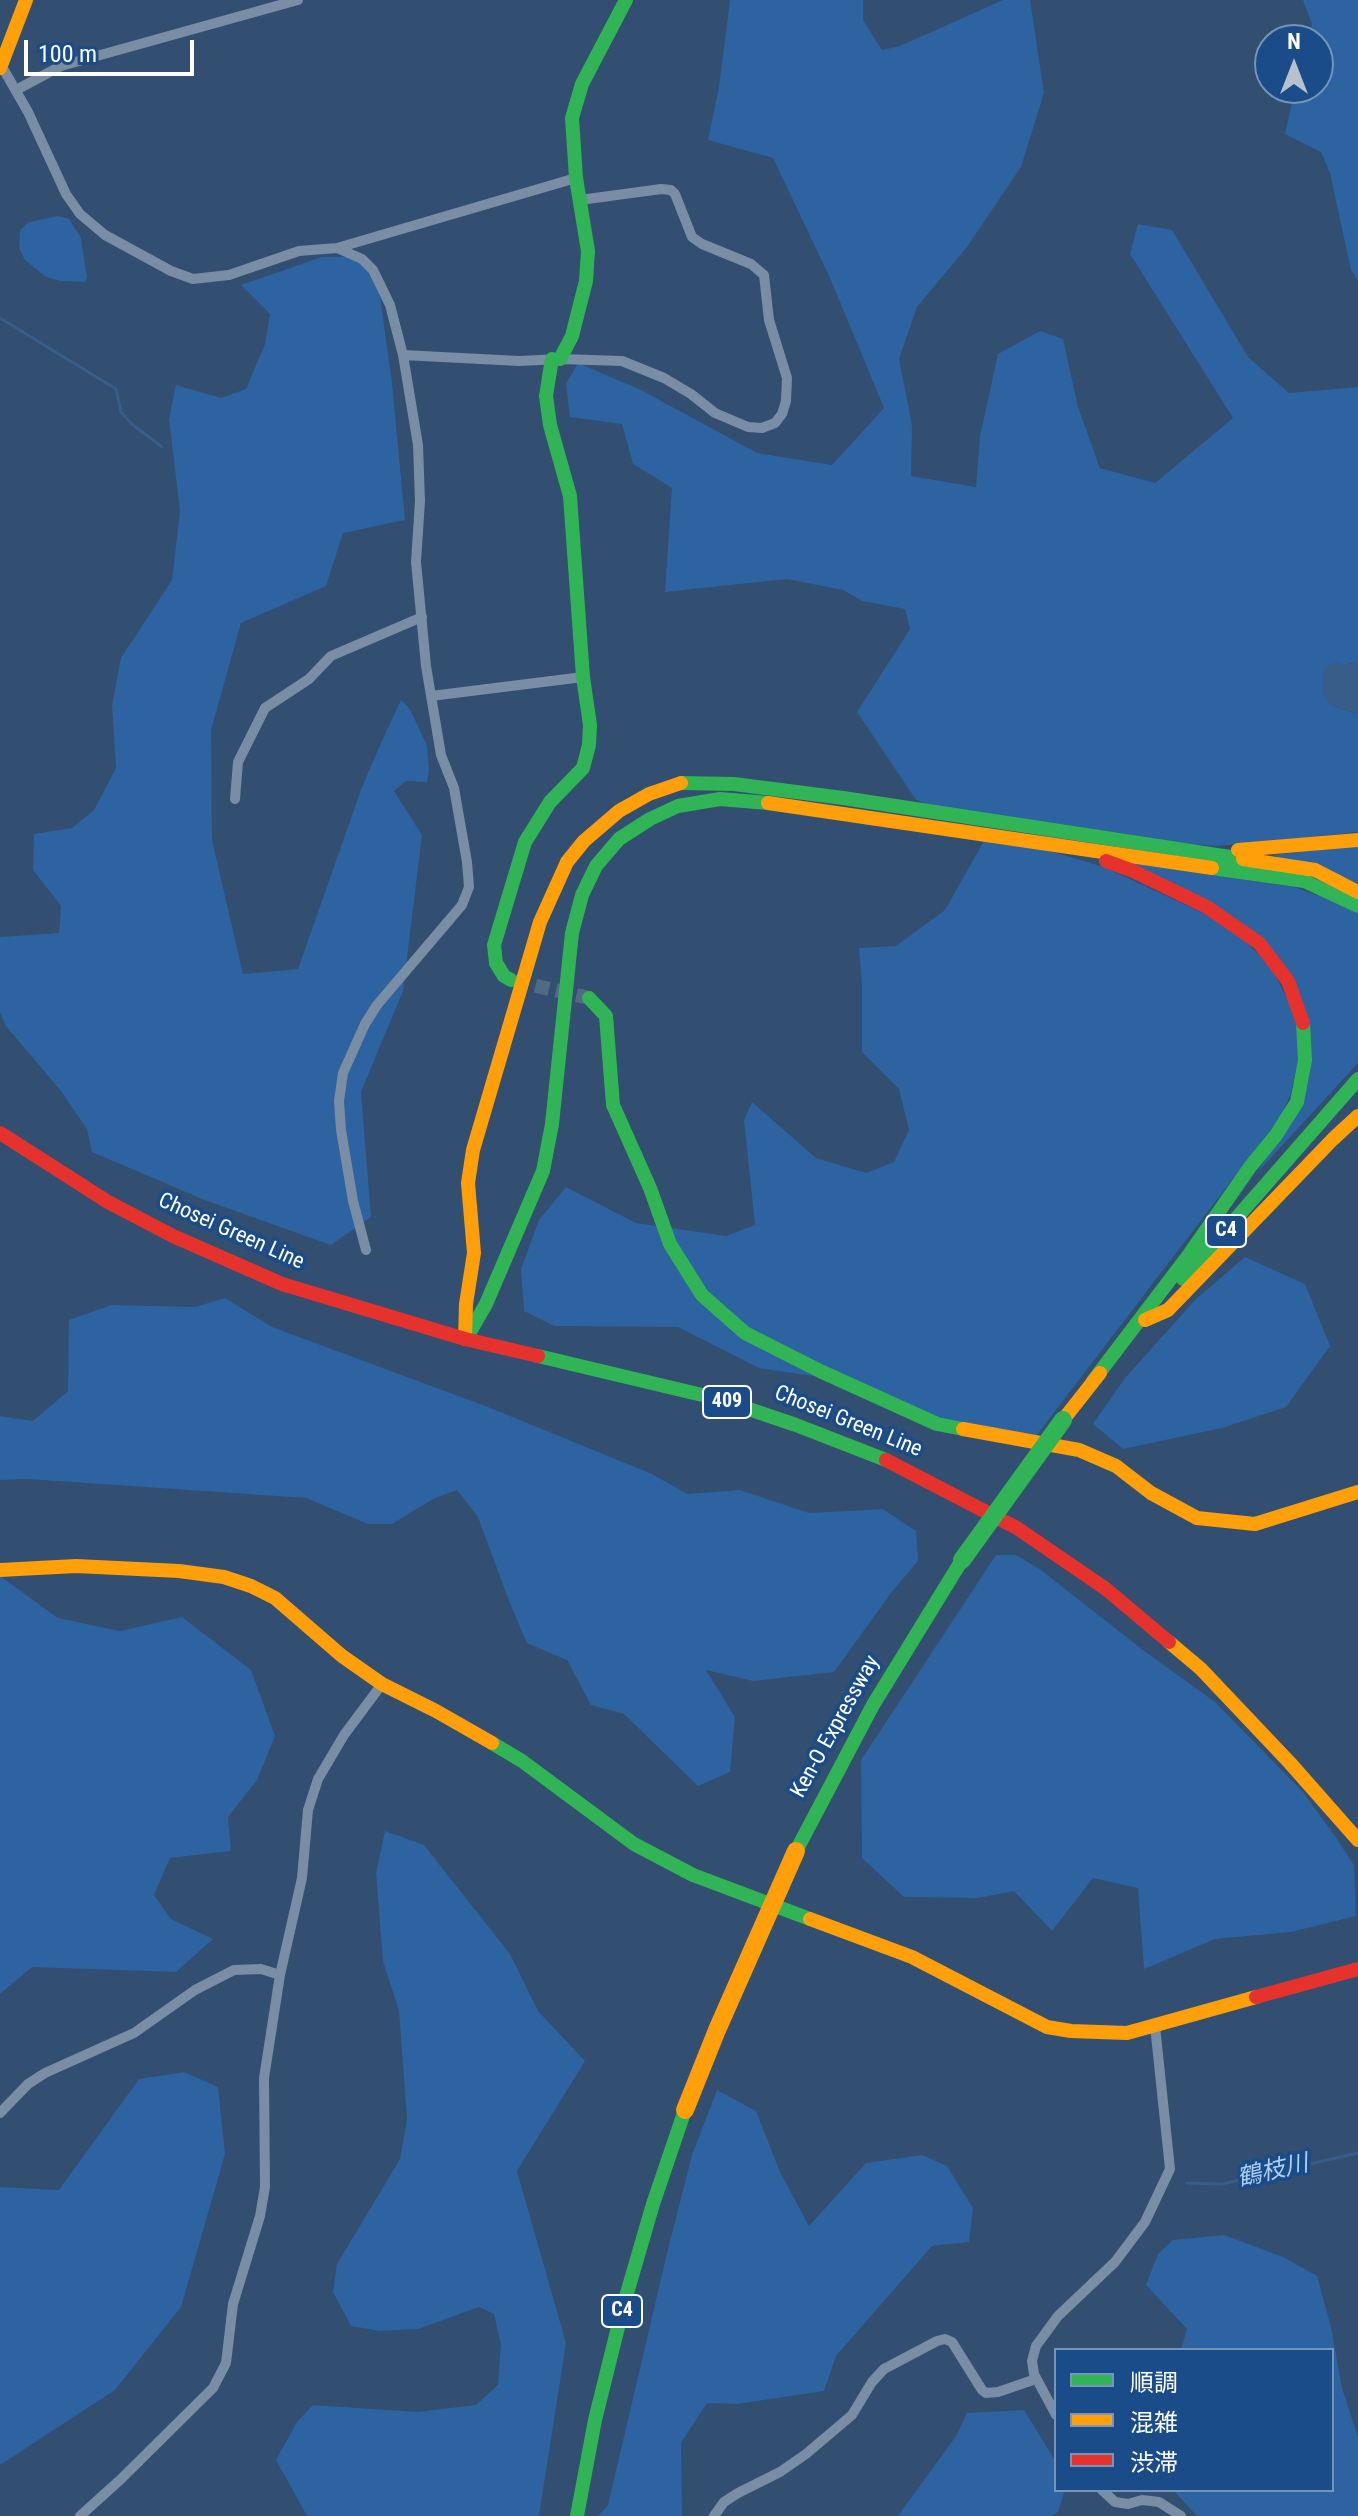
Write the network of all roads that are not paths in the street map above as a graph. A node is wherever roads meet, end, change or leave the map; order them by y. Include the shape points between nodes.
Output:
1 (26, 0) edge
2 (298, 0) edge
3 (626, 0) edge
4 (1, 67) edge
5 (16, 90) junction
6 (576, 178) junction
7 (580, 200) junction
8 (337, 248) junction
9 (403, 355) junction
10 (556, 359) junction
11 (422, 617) junction
12 (583, 677) junction
13 (431, 696) junction
14 (235, 799) dead end
15 (1358, 840) edge
16 (1064, 846) junction
17 (1208, 852) junction
18 (1358, 892) edge
19 (1358, 906) edge
20 (511, 980) dead end
21 (589, 998) dead end
22 (1358, 1079) edge
23 (1358, 1116) edge
24 (0, 1133) edge
25 (366, 1250) dead end
26 (1145, 1320) junction
27 (465, 1339) junction
28 (1093, 1381) junction
29 (1358, 1492) edge
30 (0, 1570) edge
31 (382, 1684) junction
32 (1358, 1840) edge
33 (1358, 1969) edge
34 (280, 1975) junction
35 (1155, 2026) junction
36 (0, 2113) edge
37 (1036, 2379) junction
38 (1054, 2411) edge
39 (1104, 2492) edge
40 (80, 2516) edge
41 (577, 2516) edge
42 (714, 2516) edge
43 (1181, 2516) edge

1 - 4 main road
2 - 5 street via 61,66
3 - 6 main road via 575,103
4 - 5 street
5 - 8 street via 80,214 105,235 171,271 193,279 229,275 299,251
6 - 7 main road
6 - 8 street
7 - 10 main road via 588,251 586,281 572,336
7 - 10 street via 671,190 692,237 764,275 769,320 787,378 786,401 775,423 748,427 645,369 622,361
8 - 9 street via 373,270 390,305
9 - 10 street
9 - 11 street via 418,445 416,562
10 - 12 main road via 546,396 570,496
11 - 13 street
11 - 14 street via 331,656 309,679 265,708 238,762
12 - 13 street
12 - 20 main road via 590,725 583,768 550,802 525,842 494,945 496,963
13 - 25 street via 441,755 454,788 469,887 462,905 377,1005 343,1073 341,1130
15 - 17 main road
16 - 19 main road via 1304,881
16 - 27 main road via 720,799 678,806 619,839 596,866 572,933 543,1171 486,1304
16 - 28 main road via 1133,871 1207,907 1259,943 1288,981 1303,1020 1305,1060 1297,1102
17 - 18 main road via 1315,870
17 - 27 main road via 734,784 681,783 619,811 567,862 540,922 485,1103 468,1183 474,1253
21 - 29 main road via 606,1016 613,1105 670,1244 702,1295 745,1333 937,1424 1079,1450 1116,1466 1197,1518 1255,1524
22 - 26 main road, Ken-O Expressway / C4
23 - 26 main road via 1168,1310
24 - 27 main road, Chosei Green Line / 409 via 108,1202 173,1236 282,1284
26 - 28 main road, Ken-O Expressway / C4
27 - 32 main road, Chosei Green Line / 409 via 719,1399 796,1425 873,1454 1017,1528 1106,1589 1201,1669
28 - 41 main road, Ken-O Expressway / C4, bridge via 962,1560 873,1705 796,1851 717,2030 653,2204 595,2420
30 - 31 main road via 76,1566 224,1577 275,1598
31 - 34 street via 318,1779
31 - 35 main road via 522,1761 634,1844 693,1875 912,1957 1047,2027 1127,2033
33 - 35 main road
34 - 36 street via 234,1970 134,2033 45,2073
34 - 40 street via 264,2078 265,2187 233,2304 226,2363 213,2388
35 - 37 street via 1170,2169 1145,2222 1115,2262 1041,2337 1032,2361
37 - 38 street
37 - 42 street via 986,2393 952,2342 937,2341 884,2369 852,2415 780,2472 724,2502
39 - 43 street via 1115,2502 1159,2502

